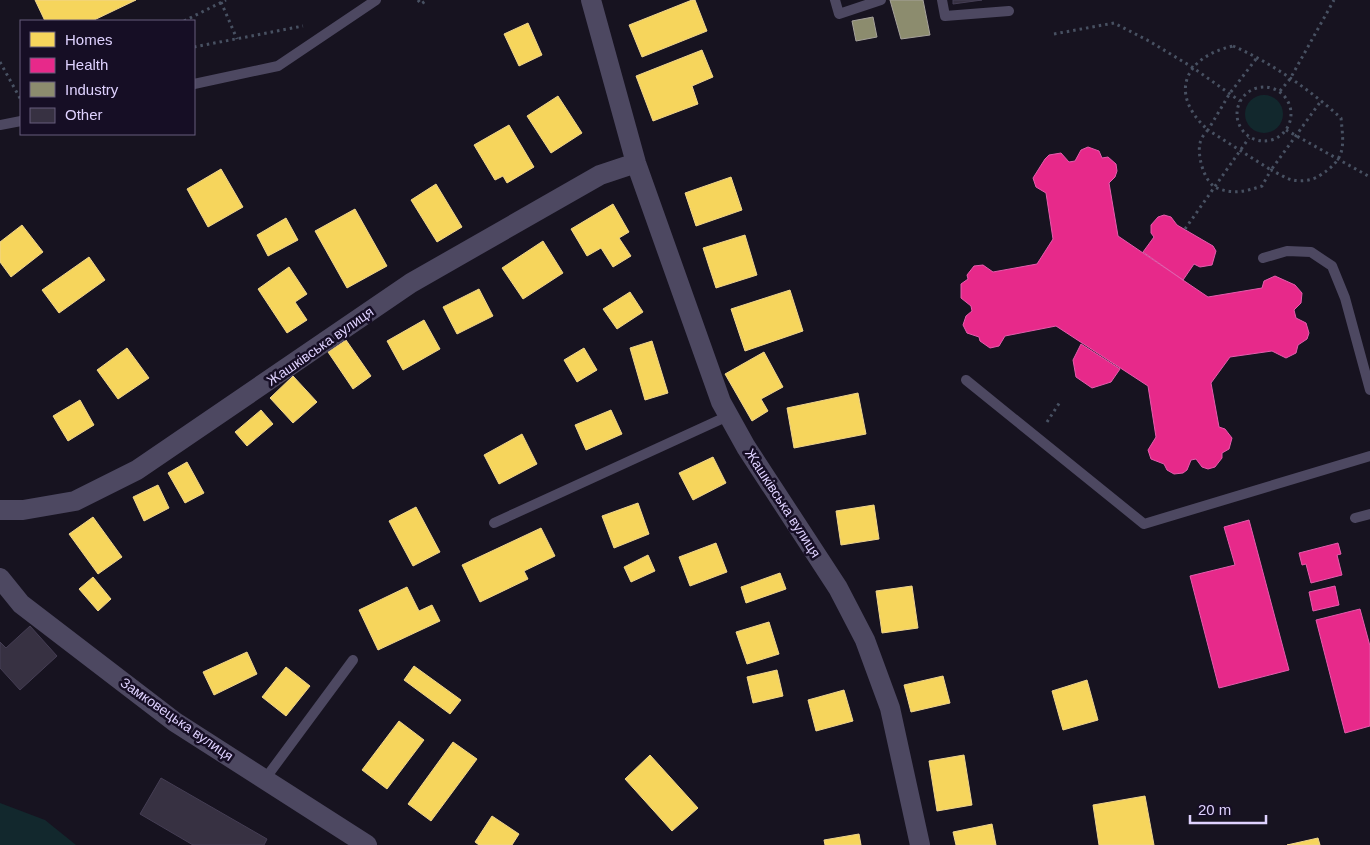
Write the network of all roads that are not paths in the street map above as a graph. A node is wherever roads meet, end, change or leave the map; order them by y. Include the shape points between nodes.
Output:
1 (376, 0) edge
2 (591, 0) edge
3 (835, 0) edge
4 (880, 0) edge
5 (942, 0) edge
6 (1010, 11) dead end
7 (195, 84) edge
8 (20, 121) edge
9 (1, 124) edge
10 (636, 163) junction
11 (1263, 258) dead end
12 (966, 380) dead end
13 (1370, 390) edge
14 (728, 416) junction
15 (1370, 456) edge
16 (0, 510) edge
17 (1370, 514) edge
18 (1355, 518) dead end
19 (494, 523) dead end
20 (0, 578) edge
21 (353, 660) dead end
22 (265, 779) junction
23 (367, 845) edge
24 (920, 845) edge

1 - 7 lane via 278,66
2 - 10 street, Жашківська вулиця
3 - 4 lane via 839,14
5 - 6 lane via 945,16
8 - 9 lane
10 - 14 street, Жашківська вулиця
10 - 16 street, Жашківська вулиця via 600,175 411,283 137,470 74,501 23,510
11 - 13 lane via 1287,251 1311,252 1332,266 1345,298
12 - 15 lane via 1144,524
14 - 19 lane
14 - 24 street, Жашківська вулиця via 838,588 865,640 890,708
17 - 18 lane
20 - 22 street, Замковецька вулиця via 28,610 175,722
21 - 22 lane
22 - 23 street, Замковецька вулиця

